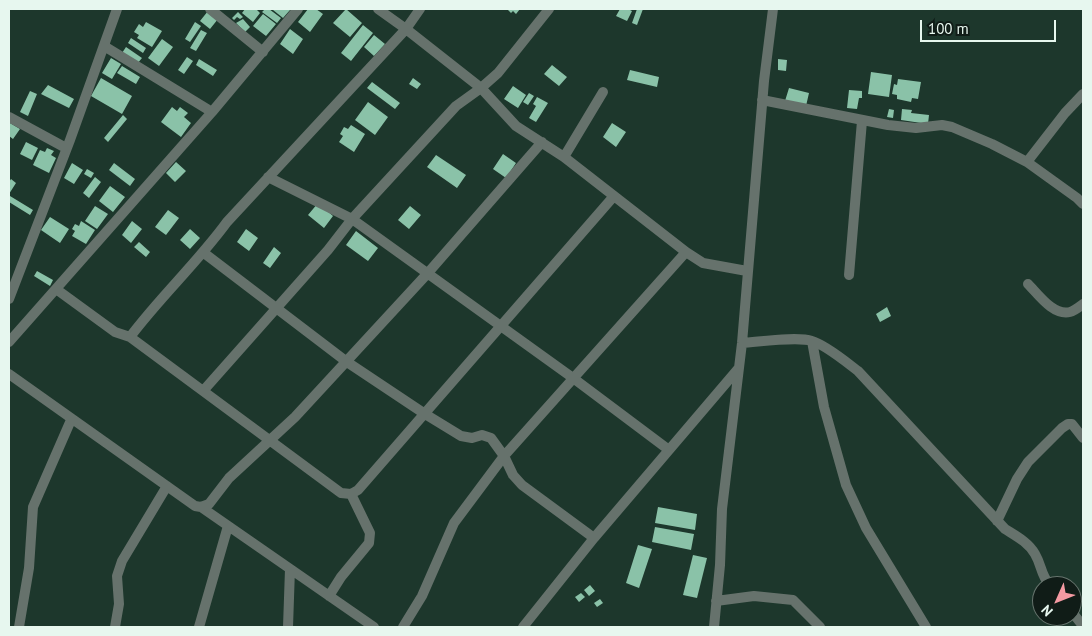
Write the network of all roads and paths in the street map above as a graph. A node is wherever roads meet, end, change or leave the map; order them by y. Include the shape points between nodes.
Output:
1 (117, 9) edge
2 (210, 9) edge
3 (298, 9) edge
4 (378, 9) edge
5 (420, 9) edge
6 (549, 9) edge
7 (773, 9) edge
8 (406, 29) junction
9 (104, 46) junction
10 (263, 52) junction
11 (481, 88) junction
12 (603, 92) dead end
13 (1083, 94) edge
14 (762, 100) junction
15 (212, 112) junction
16 (9, 117) edge
17 (862, 121) junction
18 (542, 142) junction
19 (66, 148) junction
20 (564, 157) junction
21 (1027, 162) junction
22 (268, 177) junction
23 (614, 196) junction
24 (1083, 204) edge
25 (352, 219) junction
26 (204, 252) junction
27 (686, 252) junction
28 (748, 271) junction
29 (427, 274) junction
30 (849, 275) dead end
31 (1028, 284) dead end
32 (56, 289) junction
33 (9, 299) edge
34 (1083, 304) edge
35 (277, 308) junction
36 (501, 327) junction
37 (130, 337) junction
38 (812, 341) junction
39 (9, 342) edge
40 (742, 343) junction
41 (347, 362) junction
42 (739, 368) junction
43 (9, 374) edge
44 (573, 378) junction
45 (203, 391) junction
46 (425, 414) junction
47 (71, 420) junction
48 (1083, 438) edge
49 (270, 440) junction
50 (669, 450) junction
51 (504, 456) junction
52 (167, 486) junction
53 (351, 494) junction
54 (201, 507) junction
55 (997, 521) junction
56 (228, 526) junction
57 (594, 538) junction
58 (290, 568) junction
59 (1043, 576) edge
60 (329, 596) junction
61 (716, 601) junction
62 (19, 627) edge
63 (115, 627) edge
64 (199, 627) edge
65 (288, 627) edge
66 (374, 627) edge
67 (403, 627) edge
68 (523, 627) edge
69 (714, 627) edge
70 (820, 627) edge
71 (926, 627) edge

1 - 9 street
2 - 10 street
3 - 10 street
4 - 8 street
5 - 8 street
6 - 11 street via 498,73
7 - 14 street
8 - 11 street
8 - 22 street
9 - 15 street
9 - 19 street
10 - 15 street
11 - 18 street via 509,120
11 - 25 street via 456,106
12 - 20 street
13 - 21 street
14 - 17 street
14 - 28 street
15 - 32 street
16 - 19 street
17 - 21 street via 916,128 952,127
17 - 30 street
18 - 20 street
18 - 29 street
19 - 33 street
20 - 23 street
21 - 24 street
22 - 25 street
22 - 26 street
23 - 27 street
23 - 36 street
25 - 29 street
25 - 35 street
26 - 35 street
26 - 37 street
27 - 28 street via 703,263
27 - 44 street
28 - 40 street
29 - 36 street
29 - 41 street
31 - 34 street via 1060,312 1070,312
32 - 37 street via 115,332
32 - 39 street
35 - 41 street
35 - 45 street
36 - 44 street
36 - 46 street
37 - 45 street
38 - 40 street
38 - 55 street via 840,356 858,371
38 - 71 street via 824,407 846,485 866,528
40 - 42 street
41 - 46 street
41 - 49 street
42 - 50 street
42 - 61 street via 726,471
43 - 47 street
44 - 50 street
44 - 51 street
45 - 49 street
46 - 51 street via 461,436 491,438
46 - 53 street
47 - 52 street
47 - 62 street via 33,507 29,568
48 - 55 street via 1072,424 1062,428 1016,479
49 - 53 street via 341,493
49 - 54 street via 229,478 209,504
50 - 57 street
51 - 57 street via 522,485
51 - 67 street via 454,523 422,596
52 - 54 street
52 - 63 street via 122,561 117,576 119,604
53 - 60 street via 370,534 369,543
54 - 56 street
55 - 59 street via 1035,553
56 - 58 street
56 - 64 street
57 - 68 street
58 - 60 street
58 - 65 street
60 - 66 street
61 - 69 street
61 - 70 street via 754,596 793,600

